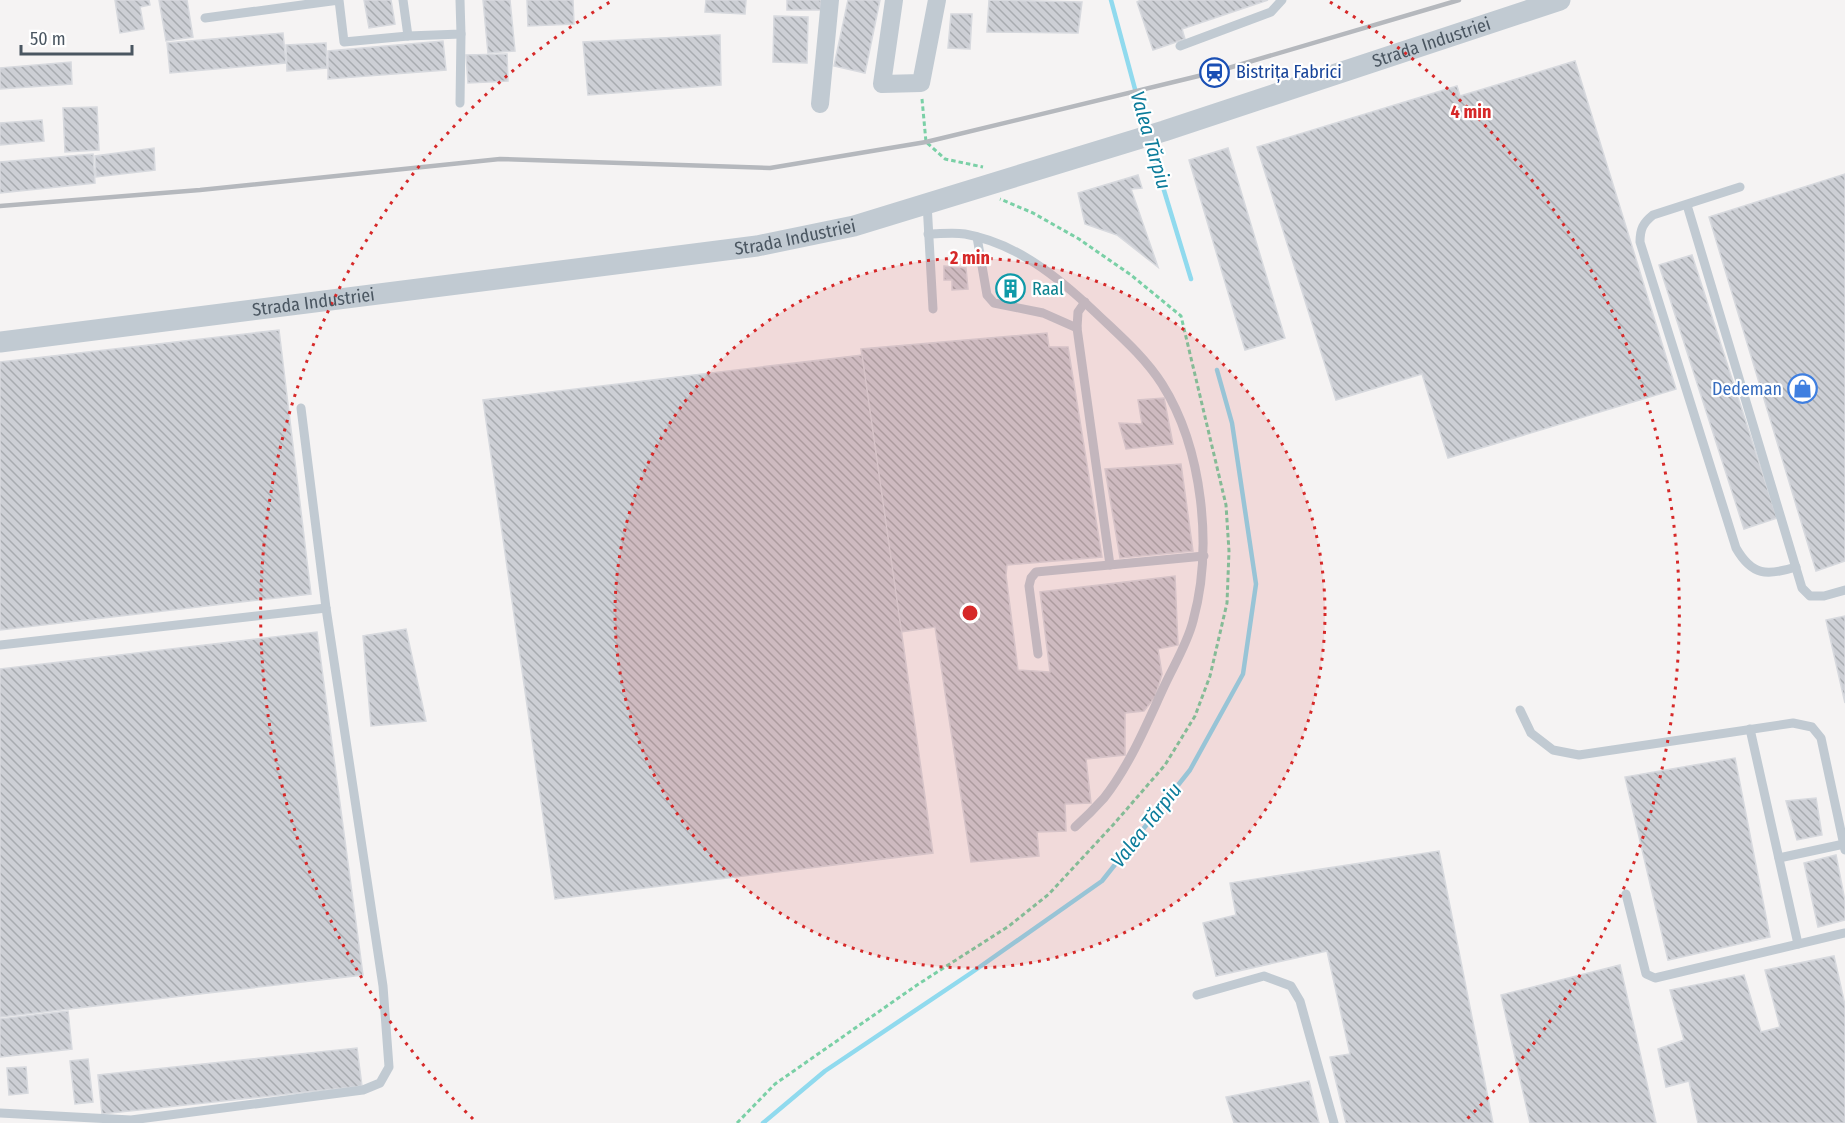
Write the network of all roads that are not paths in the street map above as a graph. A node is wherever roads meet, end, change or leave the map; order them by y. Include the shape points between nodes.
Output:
1 (403, 0) edge
2 (460, 0) edge
3 (830, 0) edge
4 (894, 0) edge
5 (937, 0) edge
6 (1282, 0) edge
7 (1560, 0) edge
8 (205, 18) dead end
9 (461, 34) junction
10 (408, 36) junction
11 (1180, 46) dead end
12 (460, 103) dead end
13 (820, 104) dead end
14 (1740, 187) dead end
15 (927, 203) junction
16 (1687, 204) junction
17 (928, 234) junction
18 (977, 237) junction
19 (1085, 302) junction
20 (933, 309) dead end
21 (1077, 328) junction
22 (0, 342) edge
23 (301, 408) dead end
24 (1204, 556) junction
25 (1110, 565) junction
26 (1796, 567) junction
27 (1845, 590) edge
28 (326, 608) junction
29 (0, 645) edge
30 (1038, 654) dead end
31 (1520, 710) dead end
32 (1750, 729) junction
33 (1076, 827) dead end
34 (1844, 847) edge
35 (1779, 858) junction
36 (1626, 894) dead end
37 (1845, 933) edge
38 (1798, 944) junction
39 (1197, 994) dead end
40 (0, 1113) edge
41 (1334, 1123) edge

1 - 10 lane
2 - 9 lane
3 - 13 street
4 - 5 street via 882,84 921,83
6 - 11 lane via 1271,12
7 - 15 street, Strada Industriei via 1124,144
8 - 10 lane via 339,0 344,42
9 - 10 lane
9 - 12 lane
14 - 16 lane
15 - 17 lane
15 - 22 street, Strada Industriei via 854,226 757,246
16 - 26 lane
16 - 26 lane via 1645,221 1640,229 1644,259 1736,548 1751,568 1764,573
17 - 18 lane
17 - 20 lane
18 - 19 lane via 1042,266
18 - 21 lane via 987,295 994,303 1042,313
19 - 21 lane via 1078,312
19 - 24 lane via 1141,355 1180,416 1190,444 1198,489
21 - 25 lane
23 - 28 lane
24 - 25 lane
24 - 33 lane via 1193,623 1146,728 1103,799
25 - 30 lane via 1036,572 1030,578
26 - 27 lane via 1802,588 1810,596
28 - 29 lane
28 - 40 lane via 383,986 389,1067 380,1083 363,1090 130,1120
31 - 32 lane via 1531,733 1553,750 1579,755
32 - 34 lane via 1793,723 1812,727 1821,738
32 - 35 lane
34 - 35 lane
35 - 38 lane
36 - 38 lane via 1646,974 1655,978
37 - 38 lane
39 - 41 lane via 1264,976 1291,986 1300,1001

